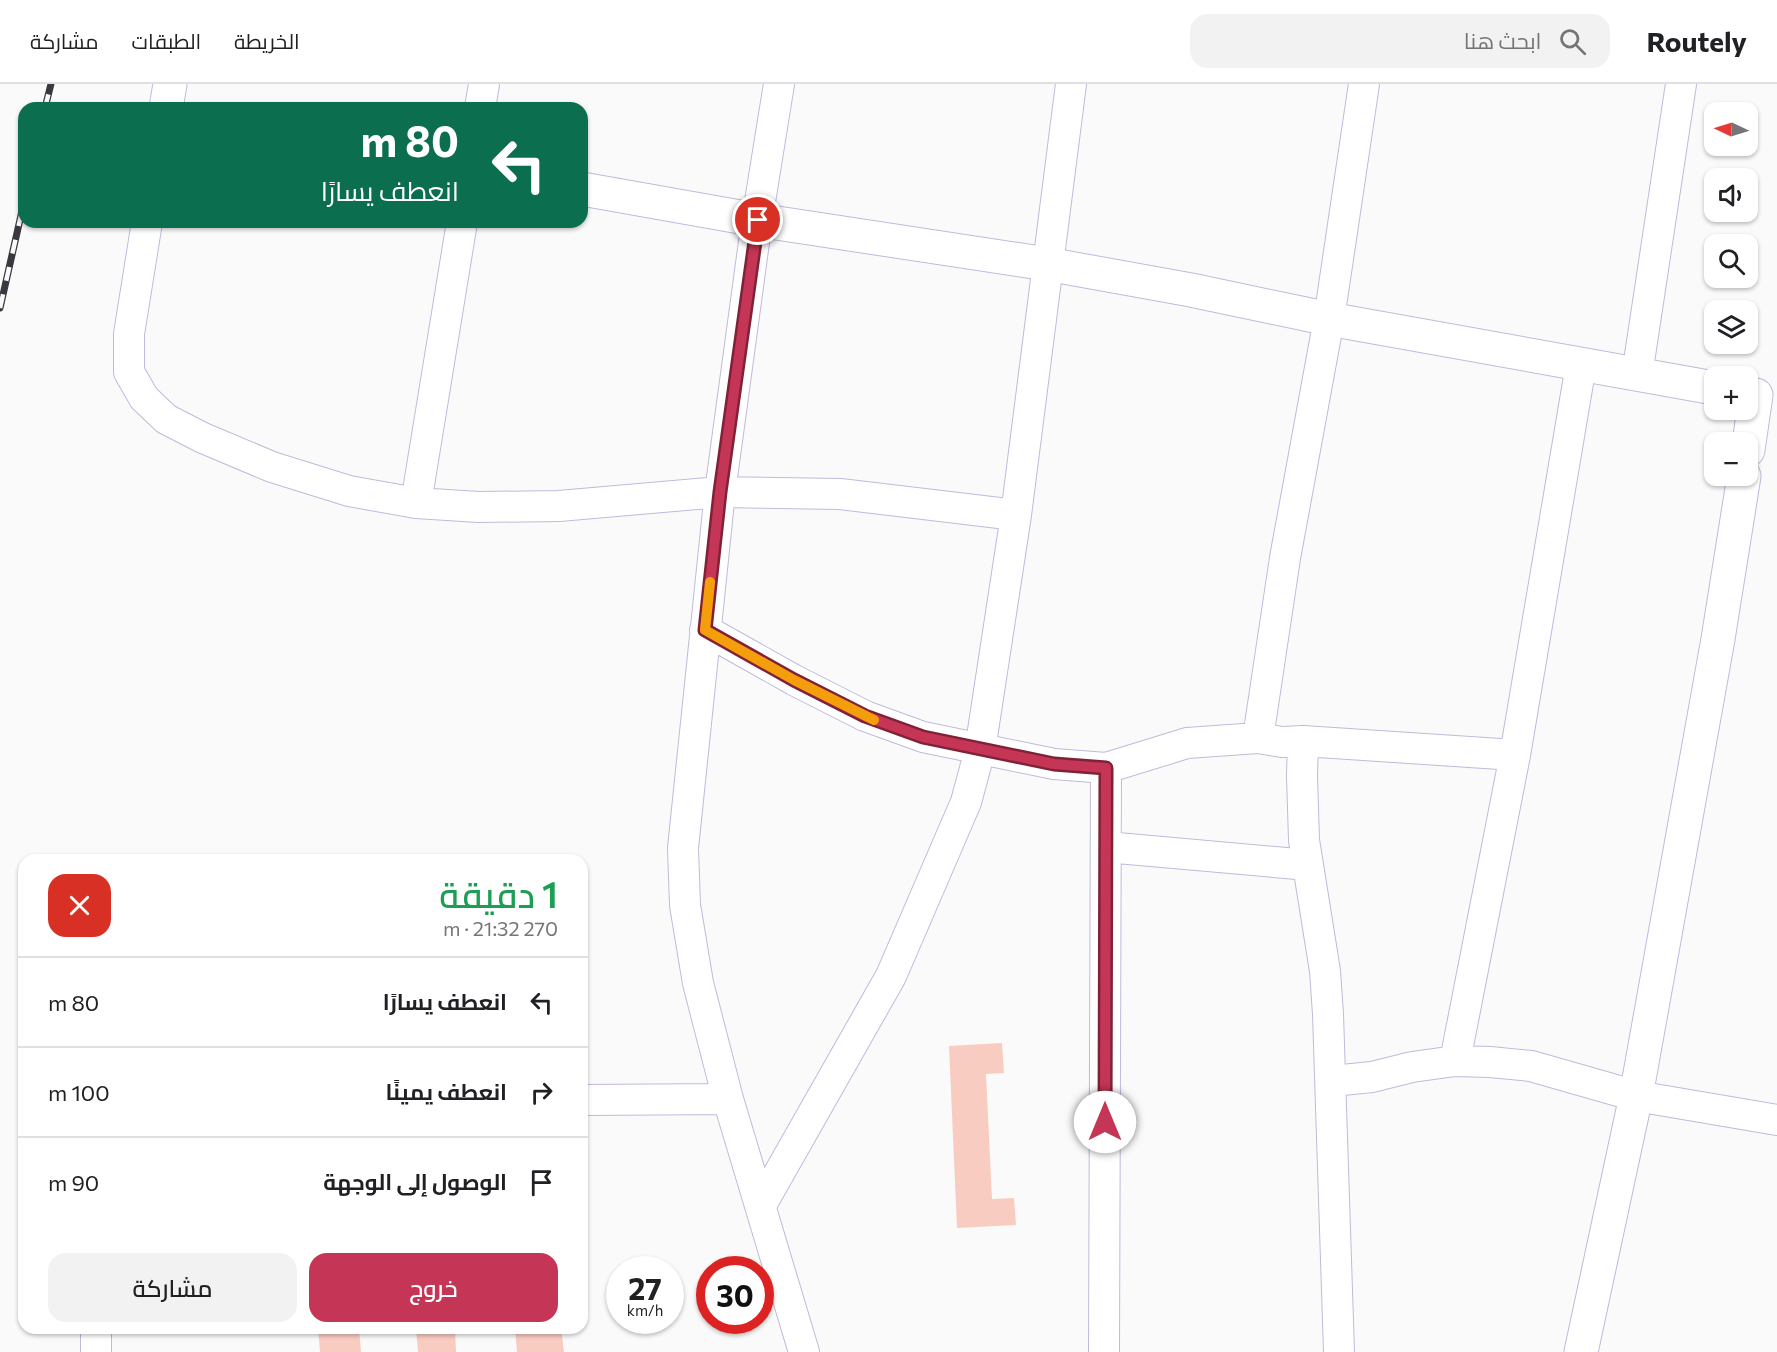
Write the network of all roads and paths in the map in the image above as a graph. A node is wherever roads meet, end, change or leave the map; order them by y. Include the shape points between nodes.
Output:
1 (170, 84) edge
2 (484, 84) edge
3 (779, 84) edge
4 (1071, 84) edge
5 (1364, 84) edge
6 (1681, 84) edge
7 (167, 102) edge
8 (481, 102) edge
9 (588, 190) edge
10 (758, 220) junction
11 (146, 228) edge
12 (461, 228) edge
13 (1047, 264) junction
14 (1329, 319) junction
15 (1581, 365) junction
16 (1637, 375) junction
17 (1704, 386) edge
18 (1760, 396) edge
19 (1752, 432) edge
20 (1742, 486) edge
21 (720, 492) junction
22 (416, 503) junction
23 (1016, 515) junction
24 (705, 630) junction
25 (1258, 738) junction
26 (1303, 741) junction
27 (980, 750) junction
28 (1515, 755) junction
29 (1106, 768) junction
30 (1106, 847) junction
31 (1308, 865) junction
32 (1455, 1061) junction
33 (1332, 1081) junction
34 (1636, 1096) junction
35 (728, 1099) junction
36 (588, 1100) edge
37 (1777, 1120) edge
38 (761, 1204) junction
39 (96, 1334) edge
40 (96, 1352) edge
41 (804, 1352) edge
42 (1104, 1352) edge
43 (1339, 1352) edge
44 (1581, 1352) edge

1 - 7 main road
2 - 8 street
3 - 10 street
4 - 13 street
5 - 14 street
6 - 16 street
9 - 10 main road
10 - 13 main road
10 - 21 street
11 - 22 street via 129,334 129,372 144,398 166,419 272,467 349,491
12 - 22 street
13 - 14 main road
13 - 23 street
14 - 15 main road
14 - 25 street via 1285,558
15 - 16 main road
15 - 28 street
16 - 17 main road
18 - 19 main road
20 - 34 main road
21 - 22 street via 559,506
21 - 23 street via 840,494
21 - 24 street
23 - 27 street
24 - 27 street via 865,716 923,737
24 - 35 street via 684,848 685,905 698,983
25 - 26 street
25 - 29 street via 1187,743
26 - 28 street
26 - 31 street via 1302,810
27 - 29 street via 1054,764
27 - 38 street via 966,802 891,976
28 - 32 street
29 - 30 street
30 - 31 street
30 - 42 street
31 - 33 street via 1324,970
32 - 33 street
32 - 34 street via 1531,1066
33 - 43 street
34 - 37 street
34 - 44 main road
35 - 36 street
35 - 38 street
38 - 41 street
39 - 40 street

